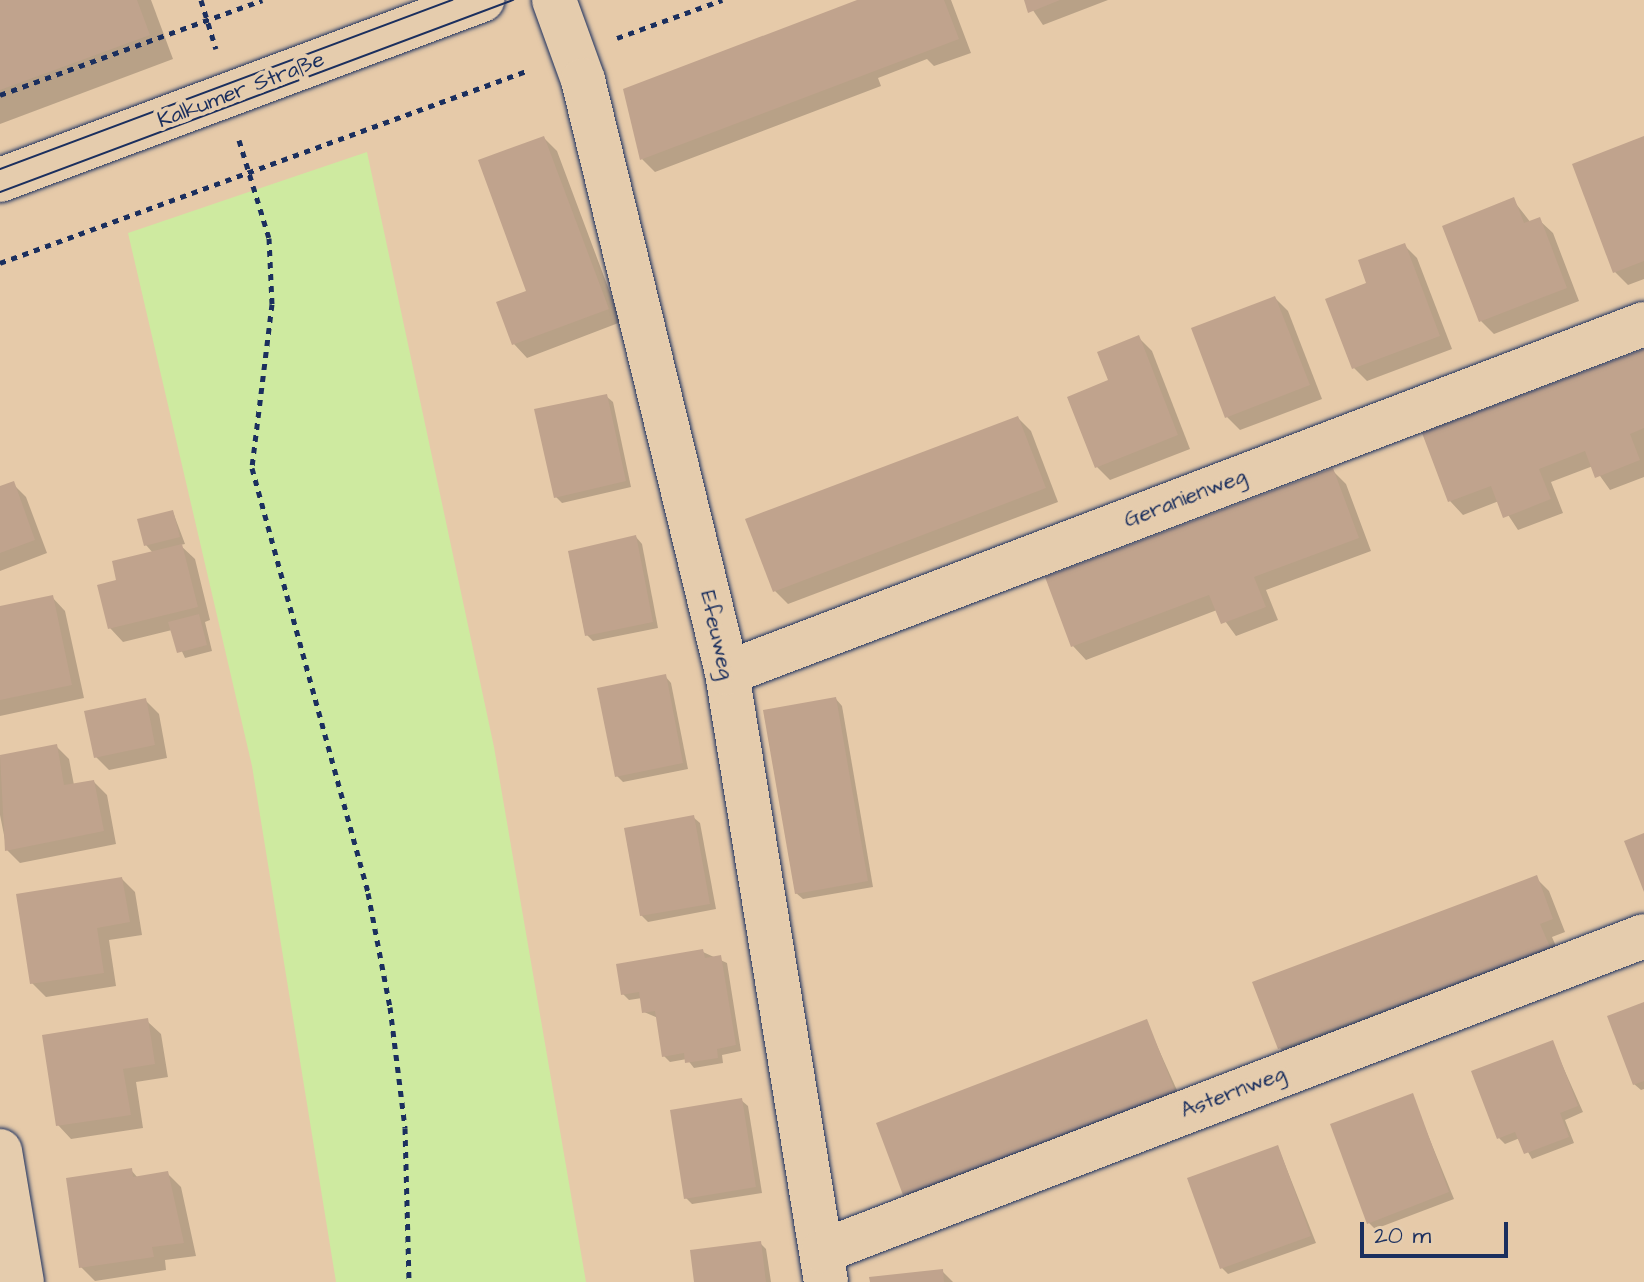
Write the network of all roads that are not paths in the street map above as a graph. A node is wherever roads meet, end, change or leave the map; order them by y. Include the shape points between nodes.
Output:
1 (482, 0) edge
2 (554, 0) edge
3 (0, 180) edge
4 (1644, 324) edge
5 (727, 673) junction
6 (1644, 936) edge
7 (0, 1151) edge
8 (824, 1266) edge
9 (22, 1282) edge

1 - 3 street, Kalkumer Straße
2 - 5 street, Efeuweg via 574,53
4 - 5 street, Geranienweg
5 - 8 street, Efeuweg
6 - 8 street, Asternweg
7 - 9 street

